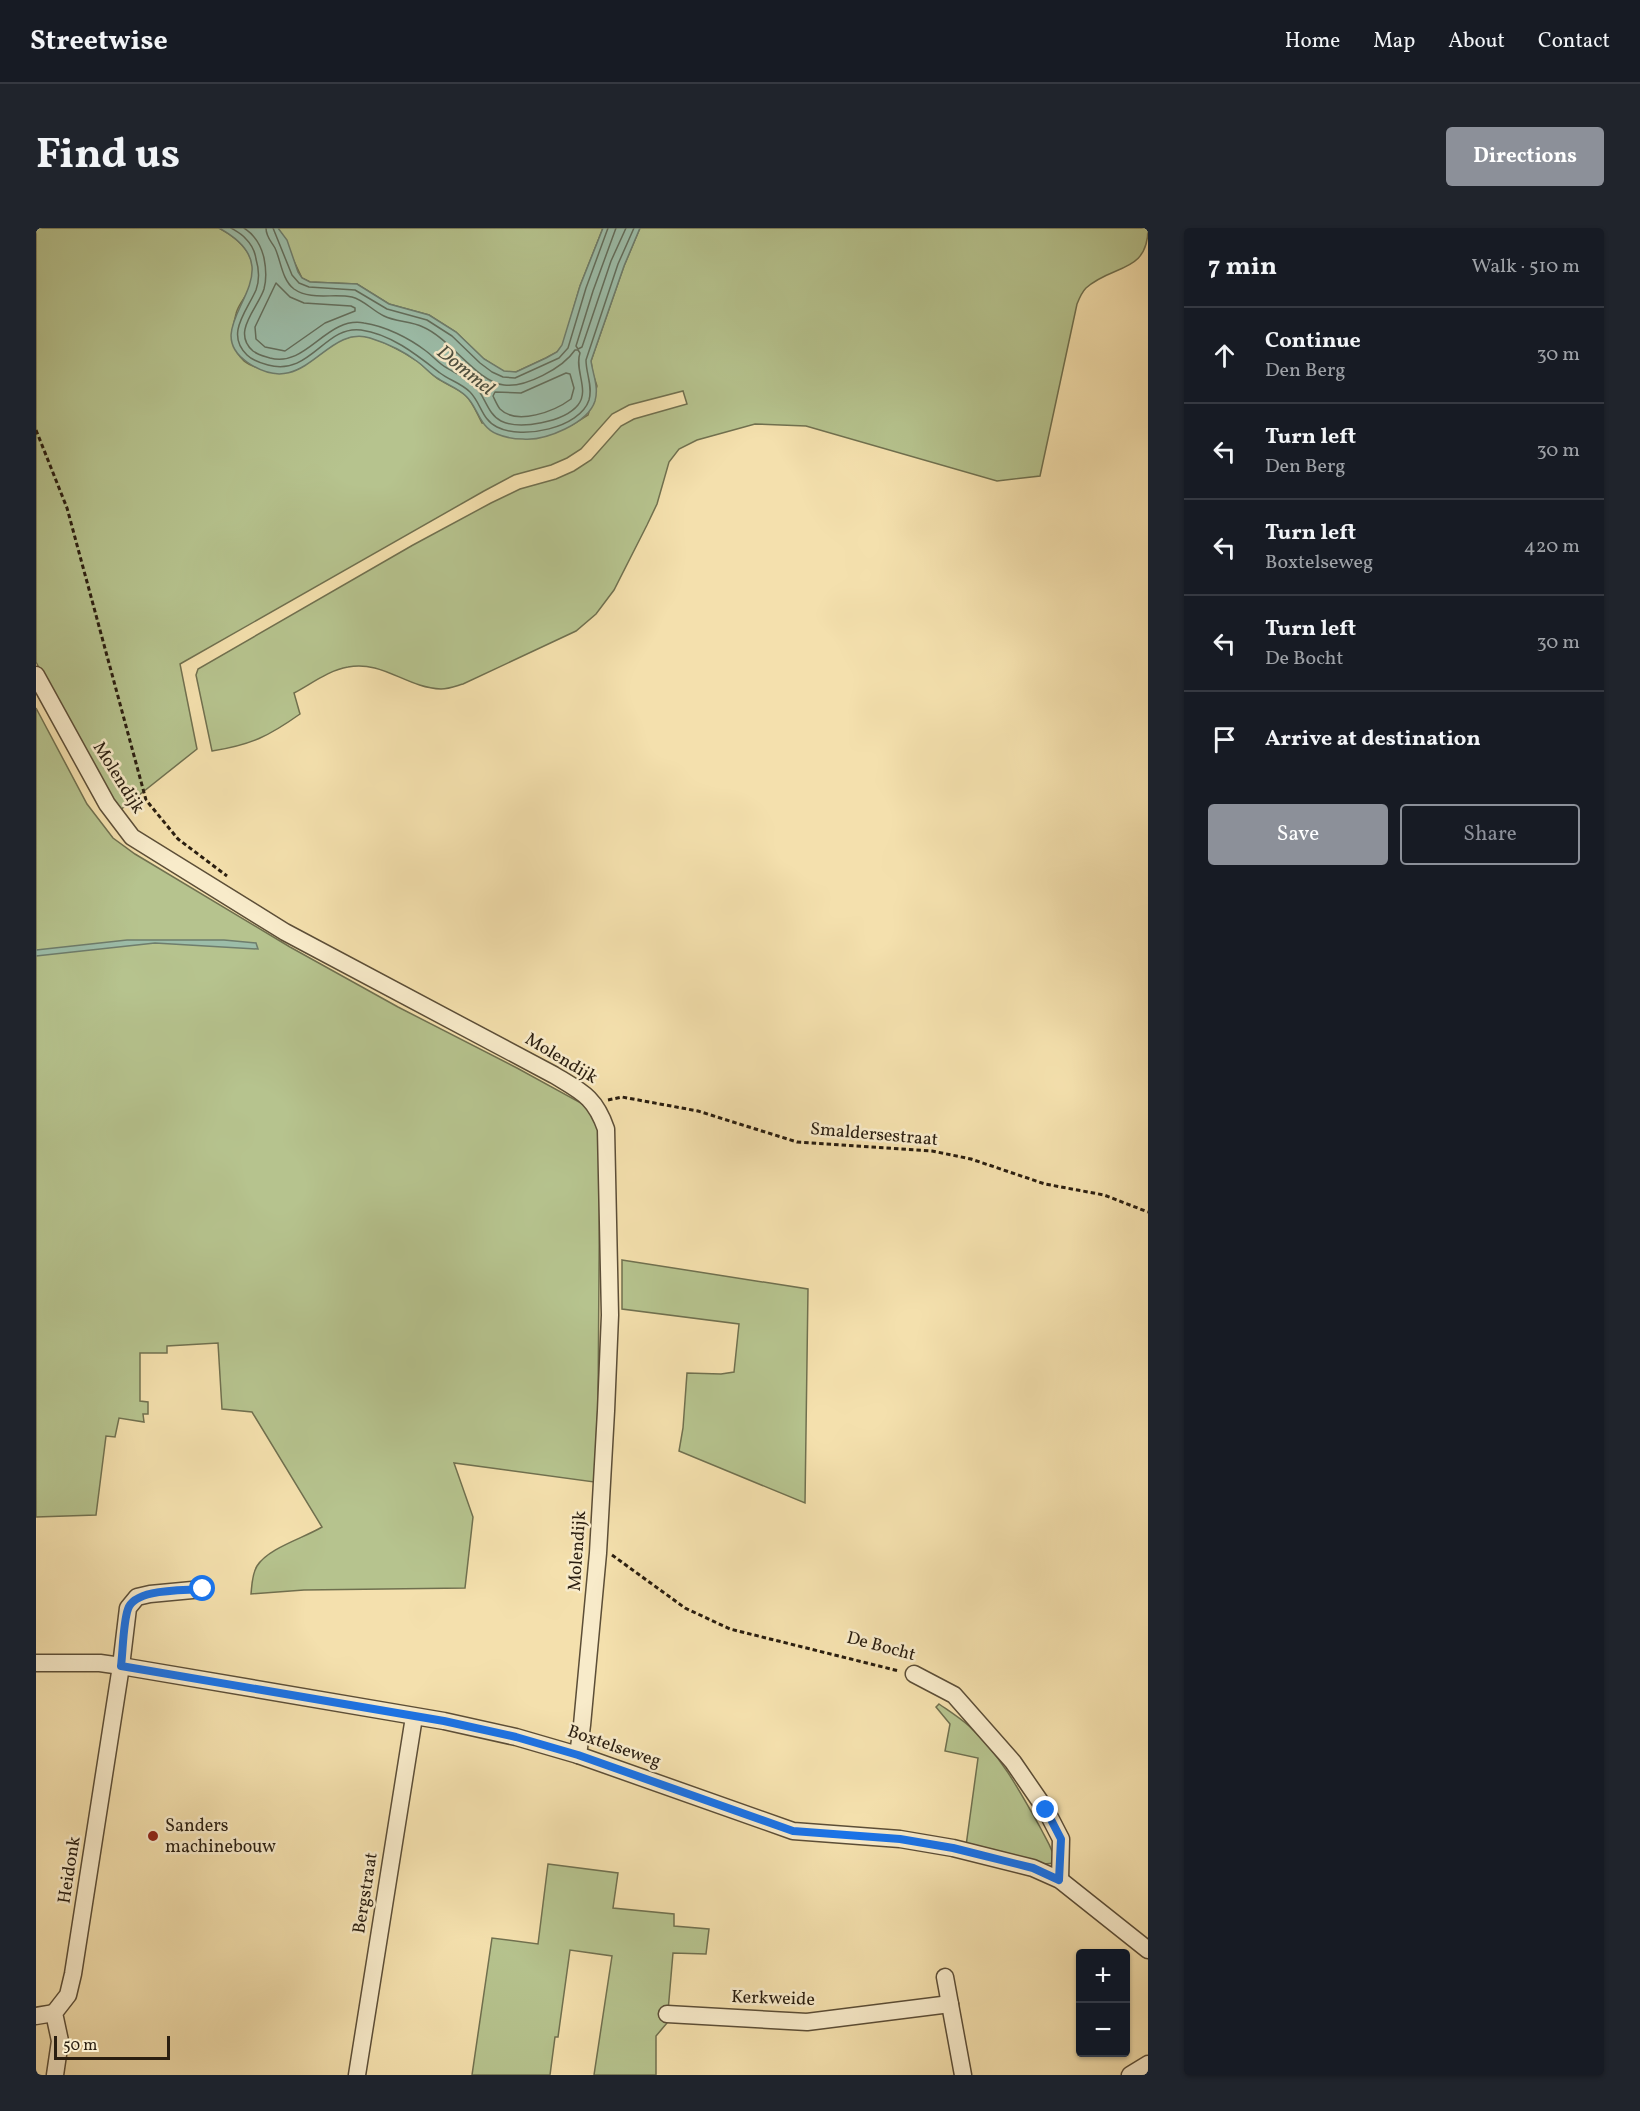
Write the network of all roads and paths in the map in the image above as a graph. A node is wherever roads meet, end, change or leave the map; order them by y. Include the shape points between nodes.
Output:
1 (36, 430) edge
2 (36, 675) edge
3 (230, 877) dead end
4 (596, 1106) junction
5 (1148, 1212) edge
6 (598, 1553) junction
7 (203, 1589) dead end
8 (36, 1663) edge
9 (121, 1666) junction
10 (914, 1674) joint
11 (414, 1717) junction
12 (578, 1755) junction
13 (1059, 1880) junction
14 (1148, 1950) edge
15 (945, 1977) dead end
16 (950, 2004) junction
17 (54, 2013) junction
18 (667, 2014) dead end
19 (36, 2016) edge
20 (1148, 2064) edge
21 (55, 2075) edge
22 (357, 2075) edge
23 (963, 2075) edge
24 (1130, 2075) edge

1 - 3 path via 67,508 146,800 178,839
2 - 4 street, Molendijk via 106,804 132,837 285,932 554,1075
4 - 5 path, Smaldersestraat via 622,1097 698,1111 797,1142 932,1151 971,1159 1045,1184 1104,1195
4 - 6 street, Molendijk via 606,1129 610,1315
6 - 10 path, De Bocht via 614,1556 685,1608 730,1629
6 - 12 street, Molendijk
7 - 9 street, Heidonk via 137,1597 128,1608
8 - 9 street, Boxtelseweg
9 - 11 street, Boxtelseweg
9 - 17 street, Heidonk via 73,1974 68,1995
10 - 13 street, De Bocht via 954,1695 1013,1762 1061,1839
11 - 12 street, Boxtelseweg via 516,1737
11 - 22 street, Bergstraat
12 - 13 street, Boxtelseweg via 793,1831 900,1839 953,1848 1033,1868
13 - 14 street, Boxtelseweg
15 - 16 street
16 - 18 street, Kerkweide via 807,2022
16 - 23 street
17 - 19 street
17 - 21 street via 60,2041
20 - 24 street

